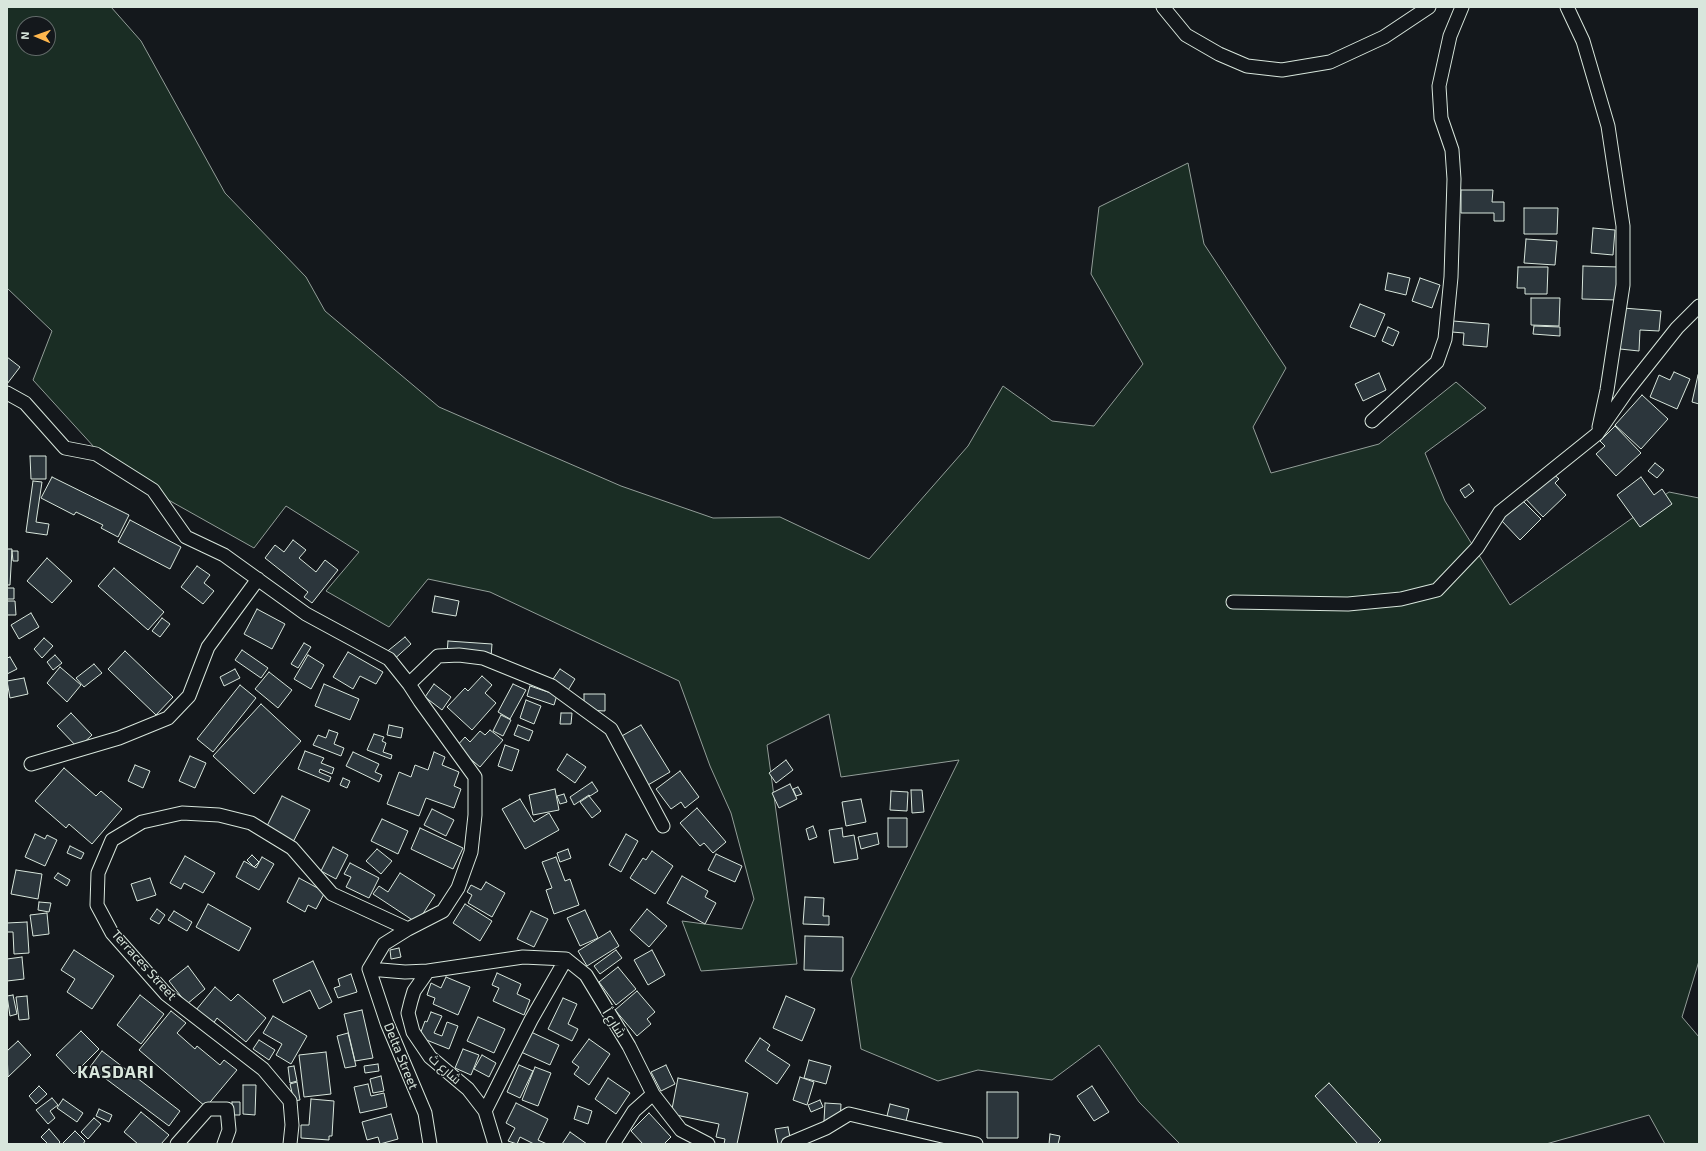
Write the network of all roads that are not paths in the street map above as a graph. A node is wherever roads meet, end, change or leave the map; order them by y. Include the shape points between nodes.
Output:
1 (1163, 7) edge
2 (1428, 7) edge
3 (1462, 7) edge
4 (1567, 7) edge
5 (1699, 306) edge
6 (7, 393) edge
7 (1372, 421) dead end
8 (1597, 434) junction
9 (258, 579) junction
10 (1233, 602) dead end
11 (409, 684) junction
12 (31, 764) dead end
13 (663, 826) dead end
14 (408, 929) junction
15 (566, 959) junction
16 (369, 969) junction
17 (428, 971) junction
18 (653, 1094) junction
19 (485, 1111) junction
20 (176, 1144) edge
21 (224, 1144) edge
22 (290, 1144) edge
23 (430, 1144) edge
24 (495, 1144) edge
25 (613, 1144) edge
26 (708, 1144) edge
27 (788, 1144) edge
28 (976, 1144) edge

1 - 2 street via 1186,35 1219,54 1247,66 1282,70 1330,62 1384,37
3 - 7 street via 1450,36 1439,86 1441,118 1452,150 1454,179 1451,277 1445,339 1437,362
4 - 8 street via 1583,41 1608,126 1623,226 1623,285 1607,390
5 - 8 street via 1627,391
6 - 9 street via 24,403 65,448 96,454 153,490 186,537 224,555
8 - 10 street via 1500,512 1476,548 1437,590 1401,599 1348,604
9 - 11 street via 306,614 389,659
9 - 12 street via 208,648 190,696 168,718 119,738
11 - 13 street via 438,656 459,655 483,658 552,686 611,729
11 - 14 street via 475,777 475,799 471,852 458,888 443,911
14 - 16 street via 384,944
14 - 22 street, Terraces Street via 332,894 292,848 251,822 219,815 182,813 142,822 112,840 98,873 97,905 112,933 166,994 263,1069 290,1101
15 - 17 street via 523,957
15 - 18 street, شارع أ via 586,975 629,1046
15 - 19 street via 531,1020
16 - 17 street
16 - 23 street, Delta Street via 388,1024 425,1113
17 - 19 street, شارع ث via 410,1001 408,1013 413,1032 430,1057 468,1089
18 - 25 street via 634,1111
18 - 26 street, شارع أ via 681,1130
19 - 24 street, شارع ث
20 - 21 street via 208,1108 227,1109 229,1130
27 - 28 street via 826,1128 849,1114

